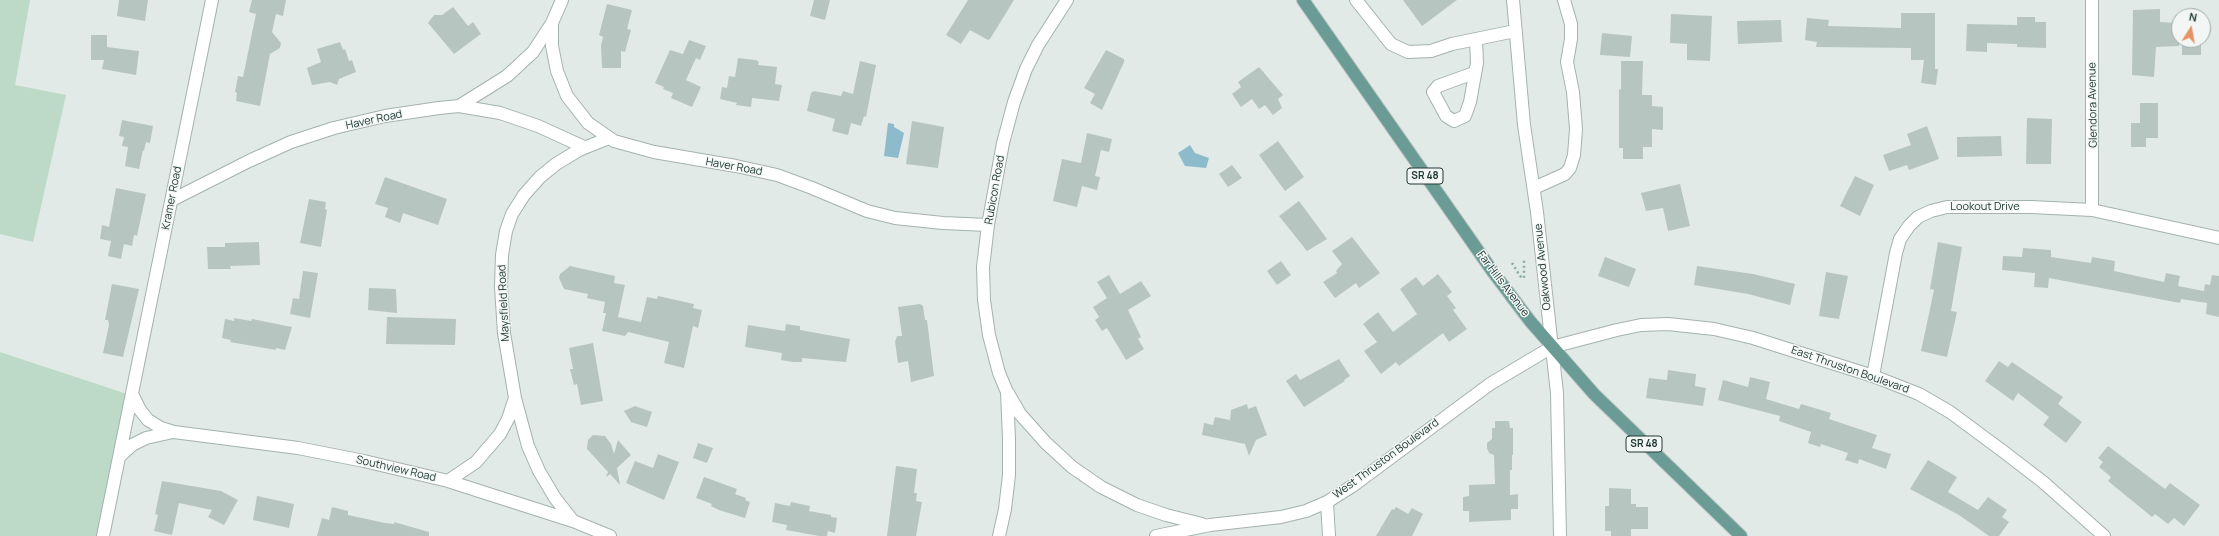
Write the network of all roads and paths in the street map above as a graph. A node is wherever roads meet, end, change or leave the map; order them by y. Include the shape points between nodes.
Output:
1 (212, 0) edge
2 (562, 0) edge
3 (1067, 0) edge
4 (1303, 0) edge
5 (1356, 0) edge
6 (1513, 0) edge
7 (1564, 0) edge
8 (2092, 0) edge
9 (552, 23) junction
10 (1515, 31) junction
11 (1476, 39) junction
12 (1474, 73) dead end
13 (459, 106) junction
14 (609, 138) junction
15 (584, 147) junction
16 (1534, 188) junction
17 (172, 200) junction
18 (2092, 210) junction
19 (988, 225) junction
20 (2219, 238) edge
21 (1524, 259) dead end
22 (1512, 263) dead end
23 (1552, 347) junction
24 (1873, 376) junction
25 (1007, 392) junction
26 (133, 396) junction
27 (515, 398) junction
28 (174, 432) junction
29 (120, 456) junction
30 (448, 481) junction
31 (1327, 502) junction
32 (572, 521) junction
33 (1210, 525) junction
34 (103, 536) edge
35 (610, 536) edge
36 (999, 536) edge
37 (1156, 536) edge
38 (1328, 536) edge
39 (1560, 536) edge
40 (1741, 536) edge
41 (2104, 536) edge

1 - 17 street, Kramer Road
2 - 9 street
3 - 19 street, Rubicon Road via 1038,44 1014,102 1003,143
4 - 23 main road, Far Hills Avenue / SR 48 via 1492,272
5 - 11 street via 1392,44 1408,52 1431,51
6 - 10 street, Oakwood Avenue
7 - 16 street via 1571,24 1567,62 1573,92 1575,150 1573,161 1565,174
8 - 18 street, Glendora Avenue
9 - 13 street via 533,52 507,76
9 - 14 street, Haver Road via 552,46 557,71 567,96 588,123
10 - 11 street
10 - 16 street, Oakwood Avenue via 1524,125
11 - 12 street via 1477,63
13 - 15 street, Haver Road via 500,113 538,126
13 - 17 street, Haver Road via 385,116 304,138 249,161
14 - 15 street, Maysfield Road
14 - 19 street, Haver Road via 654,152 777,175 867,211 895,218 943,224
15 - 27 street, Maysfield Road via 540,177 516,207 506,231 502,255 501,292 504,333
16 - 23 street, Oakwood Avenue
17 - 26 street, Kramer Road
18 - 20 street, Lookout Drive
18 - 24 street, Lookout Drive via 1947,207 1918,217 1908,226 1900,239 1896,253
19 - 25 street, Rubicon Road via 983,267 984,300 989,336
21 - 22 path via 1524,278
23 - 24 street, East Thruston Boulevard via 1623,328 1672,324 1734,333
23 - 31 street, West Thruston Boulevard via 1490,384 1354,485
23 - 39 street, Oakwood Avenue via 1557,393
23 - 40 main road, Far Hills Avenue / SR 48 via 1587,387
24 - 41 street, East Thruston Boulevard via 1919,394 1958,418 2043,482
25 - 33 street, Rubicon Road via 1020,414 1046,443 1072,467 1090,479 1137,505
25 - 36 street, Rubicon Road via 1009,475
26 - 28 street, Southview Road via 148,420
26 - 29 street
27 - 30 street, Maysfield Road via 500,434 476,462
27 - 32 street, Maysfield Road via 528,446 539,471
28 - 29 street, Southview Road via 146,438 132,445
28 - 30 street, Southview Road via 298,448
29 - 34 street
30 - 32 street, Southview Road
31 - 33 street, West Thruston Boulevard via 1306,511 1281,517
31 - 38 street
32 - 35 street, Southview Road
33 - 37 street, West Thruston Boulevard

